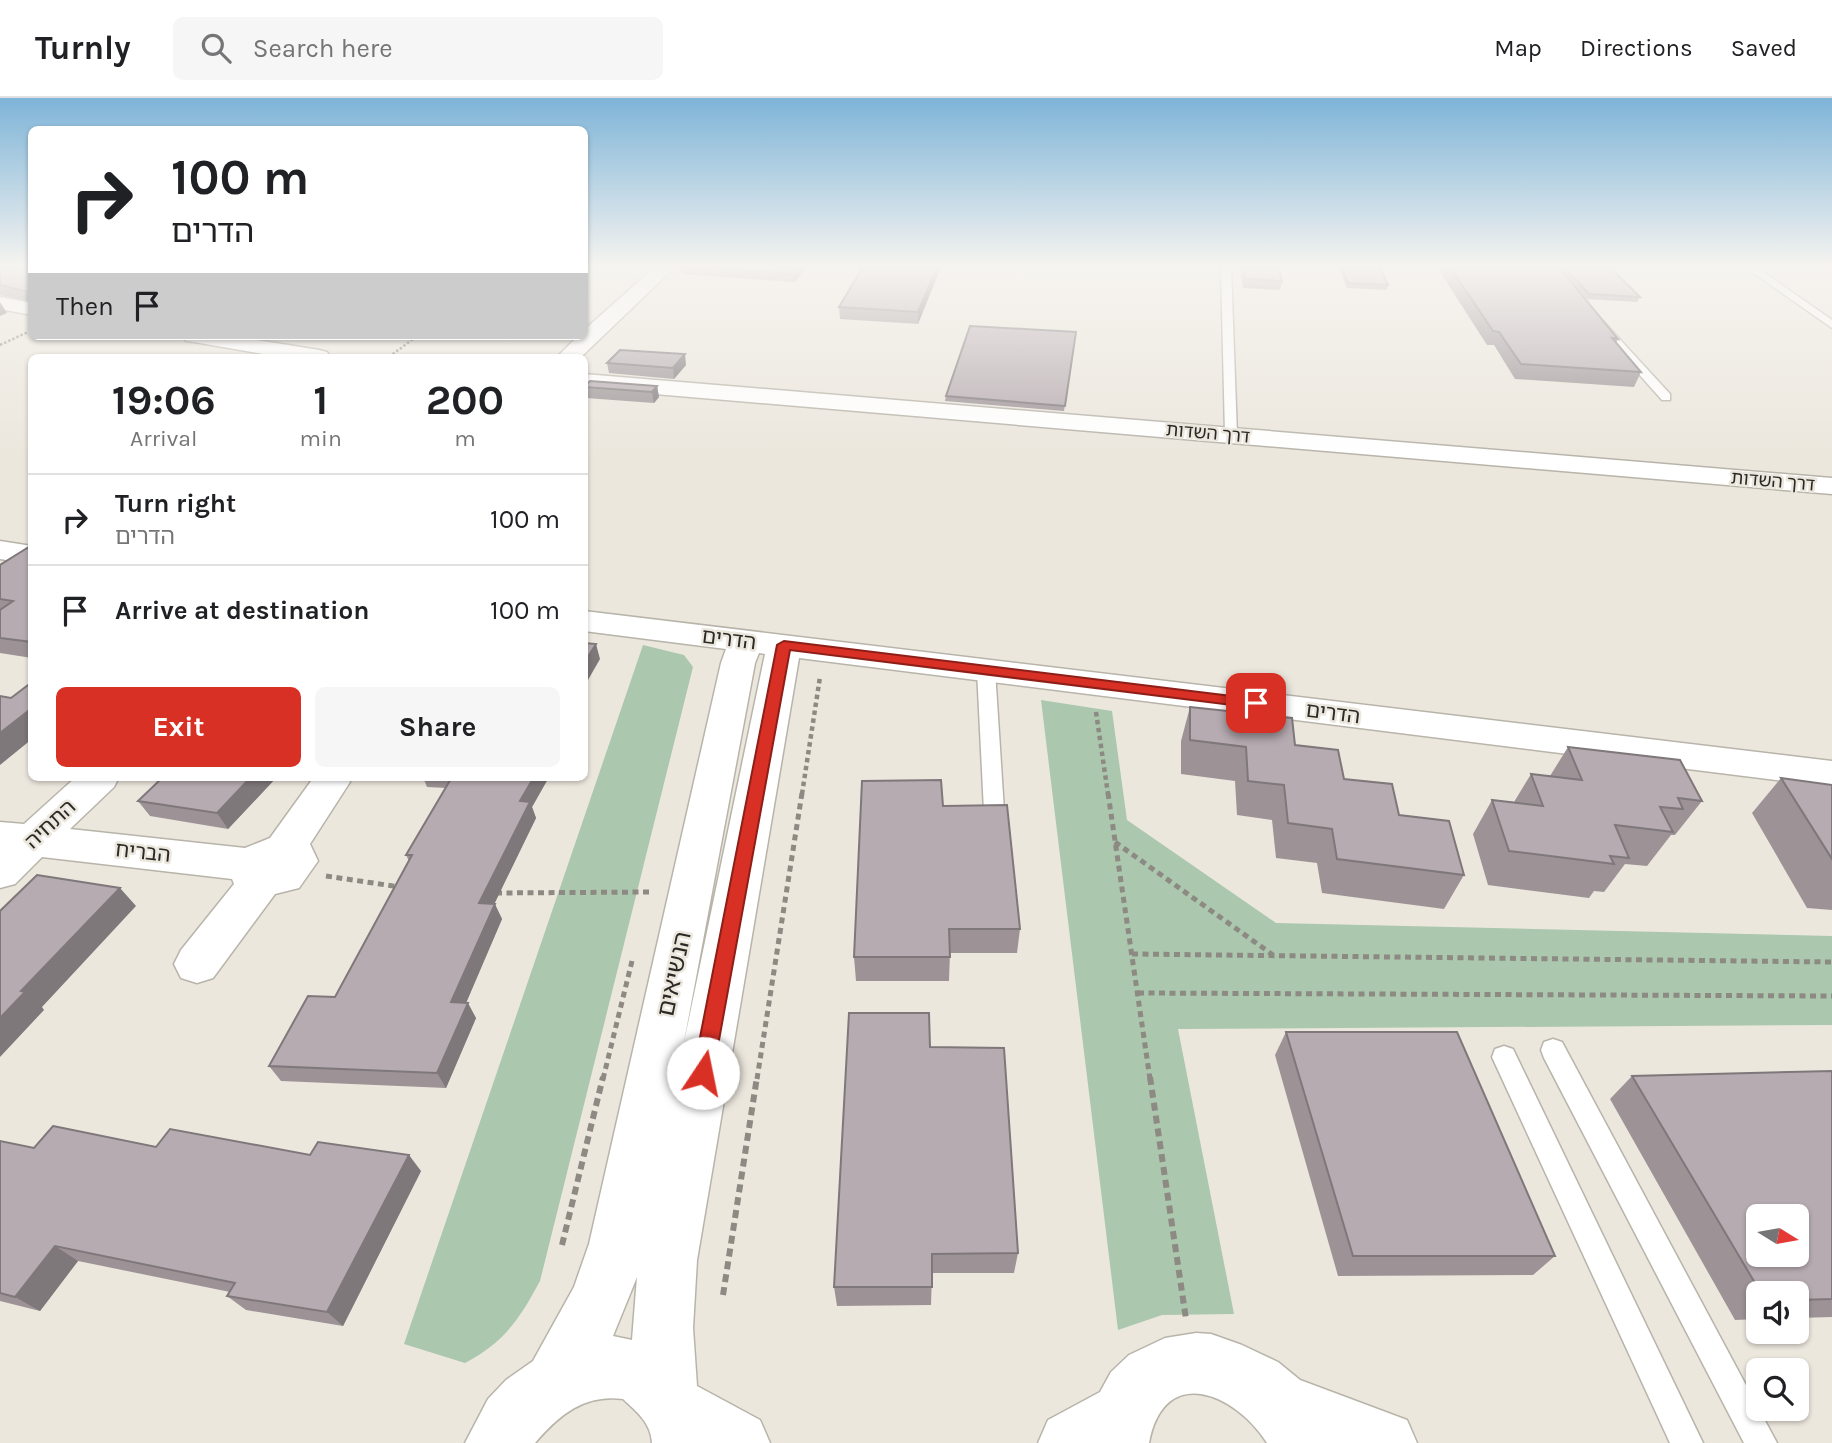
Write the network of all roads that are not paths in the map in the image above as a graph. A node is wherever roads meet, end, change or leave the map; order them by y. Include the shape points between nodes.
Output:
1 (1228, 330) edge
2 (1605, 330) edge
3 (218, 340) edge
4 (587, 340) edge
5 (300, 354) edge
6 (571, 354) edge
7 (588, 382) edge
8 (1666, 397) dead end
9 (1231, 435) junction
10 (1832, 486) edge
11 (0, 550) edge
12 (28, 554) edge
13 (588, 621) edge
14 (785, 645) junction
15 (986, 670) junction
16 (1832, 774) edge
17 (94, 781) edge
18 (331, 782) dead end
19 (994, 811) edge
20 (16, 838) edge
21 (272, 867) junction
22 (0, 872) edge
23 (197, 964) dead end
24 (1553, 1050) dead end
25 (1504, 1057) dead end
26 (556, 1380) junction
27 (675, 1416) edge
28 (1290, 1424) edge
29 (1103, 1434) edge
30 (498, 1443) edge
31 (737, 1443) edge
32 (1384, 1443) edge
33 (1687, 1443) edge
34 (1761, 1443) edge

1 - 9 lane
2 - 8 lane
3 - 5 street
4 - 6 street
7 - 9 street, דרך השדות
9 - 10 street, דרך השדות
11 - 12 street
13 - 14 street, הדרים
14 - 15 street, הדרים
14 - 26 street, הנשיאים via 738,663 618,1244 599,1302
14 - 27 street, הנשיאים via 668,1260 661,1347
15 - 16 street, הדרים
15 - 19 lane
17 - 20 street, התחיה
18 - 21 street
20 - 21 street, הבריח
20 - 22 street, התחיה
21 - 23 street
24 - 34 lane
25 - 33 lane
26 - 27 street via 586,1368 616,1366 640,1373
26 - 30 street via 527,1402
27 - 31 street
28 - 29 street via 1258,1385 1225,1368 1192,1363 1163,1369 1138,1389
28 - 32 street

